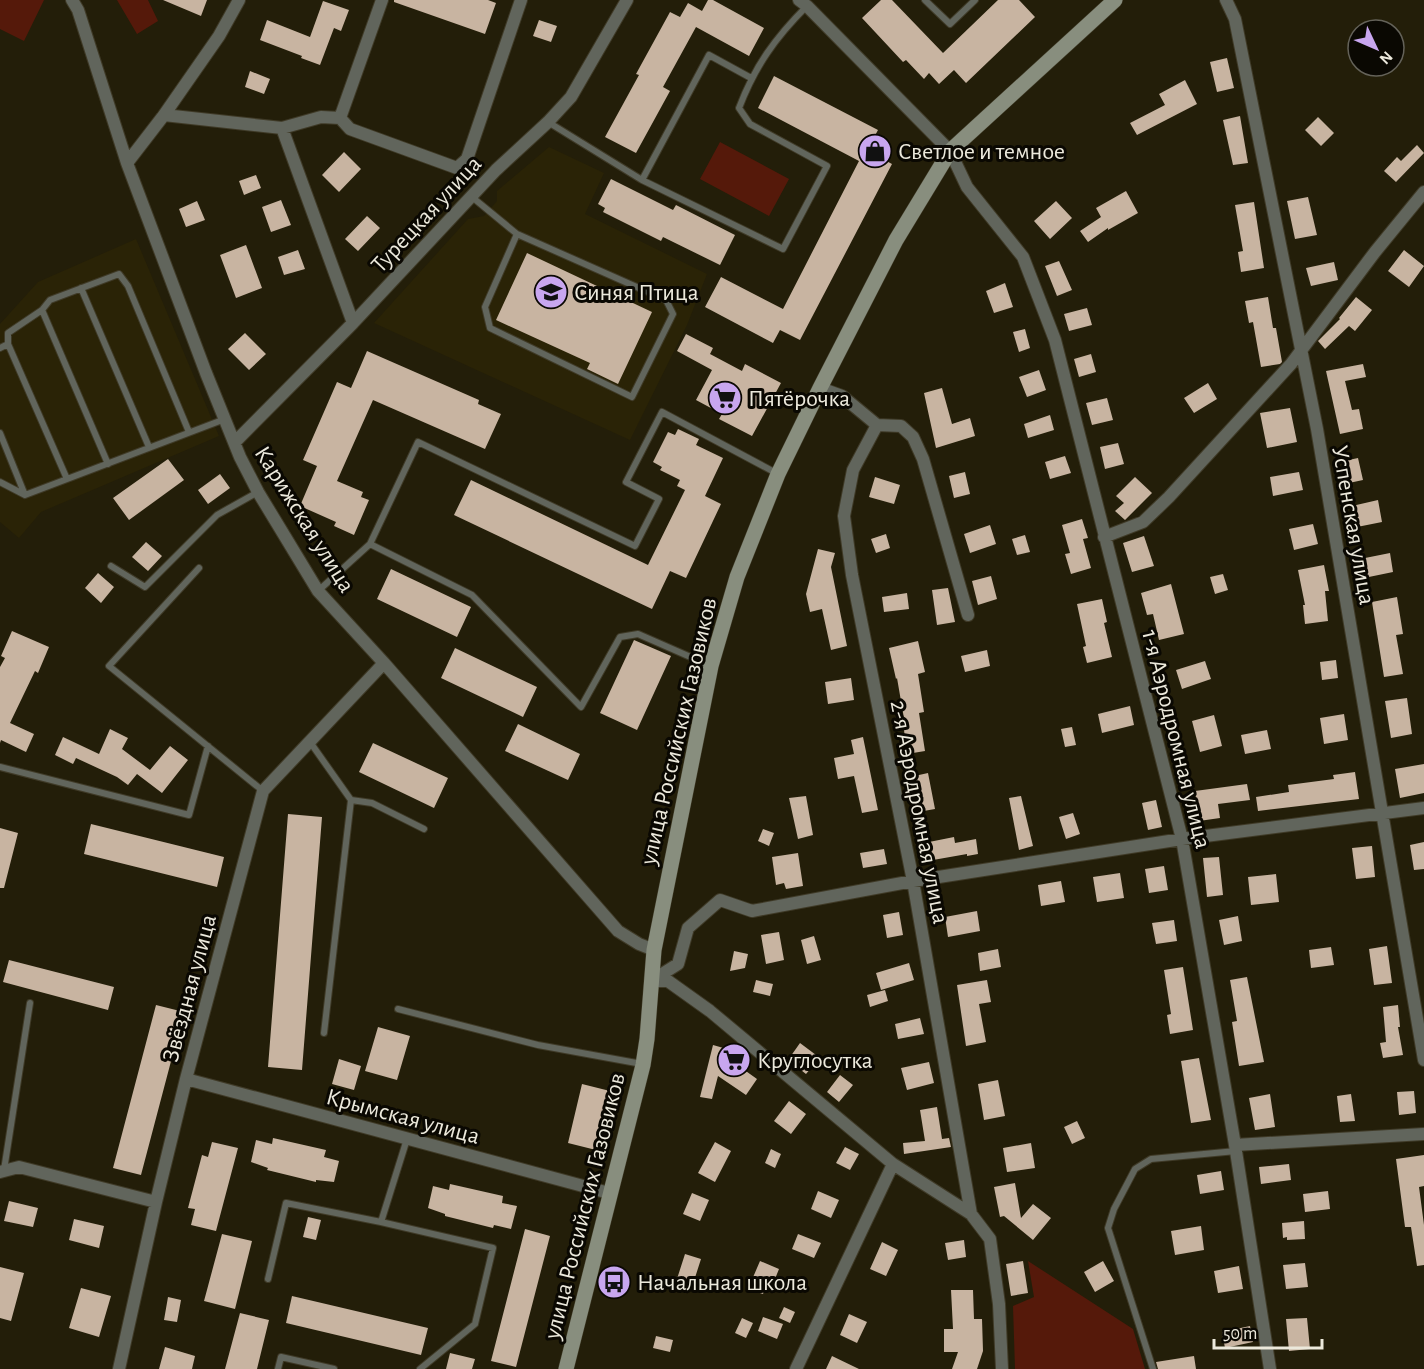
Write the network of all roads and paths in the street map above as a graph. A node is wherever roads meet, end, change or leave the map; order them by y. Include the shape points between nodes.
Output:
1 (240, 0) edge
2 (382, 0) edge
3 (521, 0) edge
4 (627, 0) edge
5 (925, 0) edge
6 (975, 0) edge
7 (1115, 0) edge
8 (1226, 0) edge
9 (803, 3) edge
10 (75, 5) edge
11 (751, 78) junction
12 (164, 116) junction
13 (340, 118) junction
14 (548, 122) junction
15 (282, 128) junction
16 (950, 151) junction
17 (127, 163) junction
18 (642, 180) junction
19 (1424, 192) edge
20 (472, 197) junction
21 (517, 234) junction
22 (81, 288) junction
23 (42, 310) junction
24 (353, 323) junction
25 (8, 344) junction
26 (0, 348) edge
27 (1301, 351) junction
28 (820, 388) junction
29 (225, 419) junction
30 (877, 425) junction
31 (0, 432) edge
32 (189, 432) junction
33 (235, 442) junction
34 (149, 447) junction
35 (108, 464) junction
36 (778, 474) junction
37 (67, 478) junction
38 (0, 482) edge
39 (258, 492) junction
40 (25, 495) junction
41 (1104, 537) junction
42 (370, 544) junction
43 (111, 566) dead end
44 (199, 568) dead end
45 (318, 591) junction
46 (968, 615) dead end
47 (384, 663) junction
48 (711, 666) junction
49 (309, 741) junction
50 (208, 746) junction
51 (0, 767) edge
52 (263, 790) junction
53 (351, 800) junction
54 (1424, 808) edge
55 (1382, 813) junction
56 (424, 829) dead end
57 (1182, 839) junction
58 (913, 880) junction
59 (654, 950) junction
60 (651, 981) junction
61 (30, 1003) dead end
62 (398, 1009) dead end
63 (324, 1033) dead end
64 (1424, 1060) edge
65 (643, 1065) junction
66 (186, 1079) junction
67 (1424, 1134) edge
68 (407, 1139) junction
69 (1236, 1148) junction
70 (893, 1164) junction
71 (2, 1171) edge
72 (609, 1193) junction
73 (156, 1202) junction
74 (971, 1214) junction
75 (381, 1222) junction
76 (268, 1279) dead end
77 (119, 1369) edge
78 (278, 1369) edge
79 (334, 1369) edge
80 (420, 1369) edge
81 (566, 1369) edge
82 (796, 1369) edge
83 (1002, 1369) edge
84 (1153, 1369) edge
85 (1270, 1369) edge

1 - 12 street
2 - 13 street
3 - 13 street via 466,159 457,168 350,129
4 - 14 street, Турецкая улица via 571,97
5 - 6 lane via 950,24
7 - 16 main road, улица Российских Газовиков
8 - 27 street, Успенская улица via 1234,19
9 - 11 lane
9 - 16 street, 1-я Аэродромная улица
10 - 17 street, Карижская улица
11 - 18 lane via 709,54
11 - 18 lane via 739,108 750,124 827,166 783,249
12 - 15 street
12 - 17 street
13 - 15 street via 321,117
14 - 18 lane
14 - 20 street, Турецкая улица
15 - 24 street
16 - 28 main road, улица Российских Газовиков via 896,240
16 - 41 street, 1-я Аэродромная улица via 967,187 1023,257 1055,340
17 - 29 street, Карижская улица
19 - 27 street
20 - 21 lane
20 - 24 street, Турецкая улица
21 - 21 lane via 485,307 490,328 632,397 673,314 666,300
22 - 23 lane via 50,300
22 - 32 lane via 119,274 128,286
22 - 34 lane
23 - 25 lane via 8,333
23 - 35 lane
24 - 33 street, Турецкая улица
25 - 26 lane
25 - 37 lane
27 - 41 street via 1143,522
27 - 55 street, Успенская улица
28 - 30 street via 842,396
28 - 36 main road, улица Российских Газовиков
29 - 32 lane
29 - 33 street, Карижская улица
30 - 46 street via 901,426 913,437 923,459
30 - 58 street, 2-я Аэродромная улица via 853,470 844,516 852,575
31 - 40 lane
32 - 34 lane
33 - 39 street, Карижская улица
34 - 35 lane
35 - 37 lane
36 - 42 lane via 662,412 626,482 659,499 635,546 418,442
36 - 48 main road, улица Российских Газовиков via 737,578
37 - 40 lane
38 - 40 lane
39 - 43 lane via 218,515 145,587
39 - 45 street, Карижская улица
41 - 57 street, 1-я Аэродромная улица
42 - 45 lane
42 - 48 lane via 472,595 581,707 620,637 638,634
44 - 50 lane via 109,666
45 - 47 street, Карижская улица
47 - 49 street, Звёздная улица
47 - 59 street, Карижская улица via 618,931
48 - 59 main road, улица Российских Газовиков
49 - 52 street, Звёздная улица
49 - 53 lane
50 - 51 lane via 189,815
50 - 52 lane
52 - 66 street, Звёздная улица
53 - 56 lane via 372,803
53 - 63 lane
54 - 55 street
55 - 57 street
55 - 64 street, Успенская улица
57 - 58 street
57 - 69 street, 1-я Аэродромная улица
58 - 60 street via 752,911 720,900 688,928 678,964
58 - 74 street, 2-я Аэродромная улица
59 - 60 main road, улица Российских Газовиков
60 - 65 main road, улица Российских Газовиков
60 - 70 street via 668,981 710,1011
61 - 71 lane
62 - 65 lane via 538,1045
65 - 72 main road, улица Российских Газовиков
66 - 68 street, Крымская улица
66 - 73 street, Звёздная улица
67 - 69 street
68 - 72 street, Крымская улица
68 - 75 lane
69 - 84 lane via 1151,1159 1135,1169 1114,1209 1108,1228
69 - 85 street, 1-я Аэродромная улица
70 - 74 street
70 - 82 street
71 - 73 street via 19,1167
72 - 81 main road, улица Российских Газовиков
73 - 77 street, Звёздная улица
74 - 83 street via 990,1239
75 - 76 lane via 286,1203
75 - 80 lane via 493,1248 475,1324
78 - 79 lane via 280,1357

